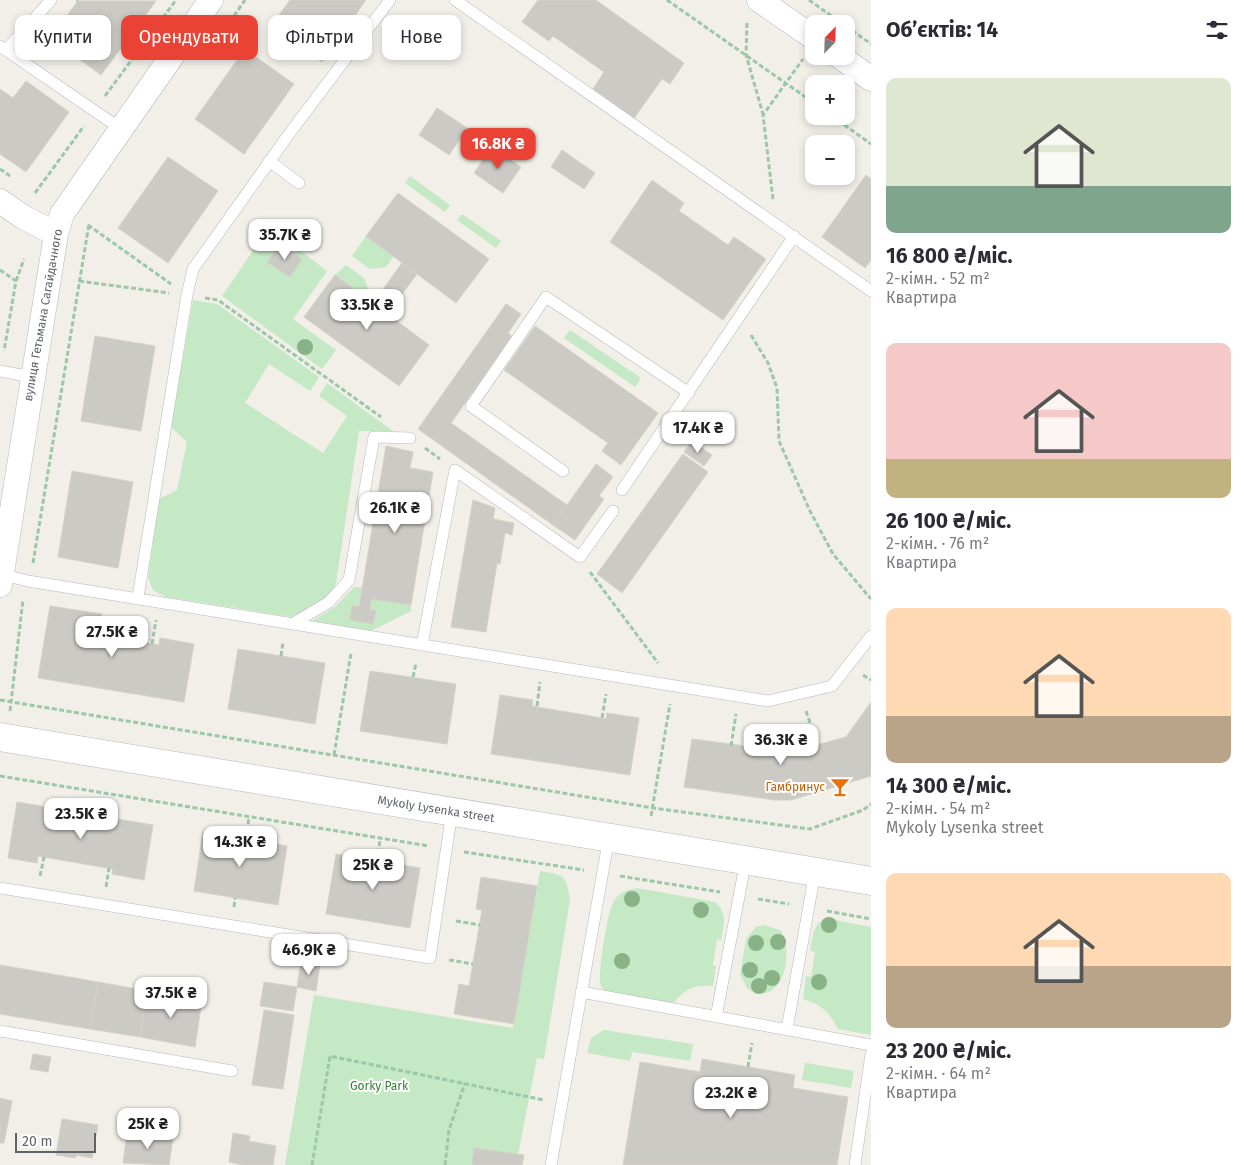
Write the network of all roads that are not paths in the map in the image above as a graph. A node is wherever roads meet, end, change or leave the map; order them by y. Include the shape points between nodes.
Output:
1 (52, 0) edge
2 (211, 0) edge
3 (390, 0) edge
4 (455, 0) edge
5 (753, 9) edge
6 (805, 41) edge
7 (3, 48) edge
8 (852, 65) edge
9 (871, 78) edge
10 (120, 129) junction
11 (269, 161) junction
12 (299, 183) dead end
13 (0, 201) edge
14 (56, 234) junction
15 (794, 236) junction
16 (871, 291) edge
17 (0, 371) edge
18 (32, 376) junction
19 (689, 393) junction
20 (410, 438) road end
21 (563, 471) dead end
22 (622, 490) dead end
23 (613, 511) dead end
24 (1, 579) edge
25 (138, 597) junction
26 (294, 623) junction
27 (871, 636) edge
28 (422, 645) junction
29 (2, 738) edge
30 (452, 812) junction
31 (609, 838) junction
32 (746, 860) junction
33 (815, 872) junction
34 (866, 877) edge
35 (0, 888) edge
36 (581, 992) junction
37 (716, 1017) junction
38 (786, 1029) junction
39 (0, 1031) edge
40 (871, 1045) edge
41 (871, 1054) edge
42 (232, 1071) dead end
43 (551, 1165) edge
44 (855, 1165) edge

1 - 7 lane
2 - 10 street, вулиця Гетьмана Сагайдачного
3 - 11 lane
4 - 15 lane
5 - 6 street
7 - 10 lane
8 - 9 street
10 - 14 street, вулиця Гетьмана Сагайдачного via 64,210
11 - 12 lane
11 - 25 lane via 193,269
13 - 14 street
14 - 18 street, вулиця Гетьмана Сагайдачного
15 - 16 lane
15 - 19 lane
17 - 18 lane
18 - 24 street, вулиця Гетьмана Сагайдачного
19 - 21 lane via 546,297 471,406
19 - 22 lane
20 - 26 lane via 374,438 349,580 329,602
23 - 28 lane via 580,557 455,470
24 - 25 lane
25 - 26 lane
26 - 28 lane
27 - 28 lane via 832,686 768,702
29 - 30 street, Mykoly Lysenka street
30 - 31 street, Mykoly Lysenka street
30 - 35 lane via 430,958
31 - 32 street, Mykoly Lysenka street
31 - 36 lane
32 - 33 street, Mykoly Lysenka street
32 - 37 lane
33 - 34 street, Mykoly Lysenka street
33 - 38 lane
36 - 37 lane
36 - 43 lane
37 - 38 lane
38 - 40 lane
39 - 42 lane
41 - 44 lane

